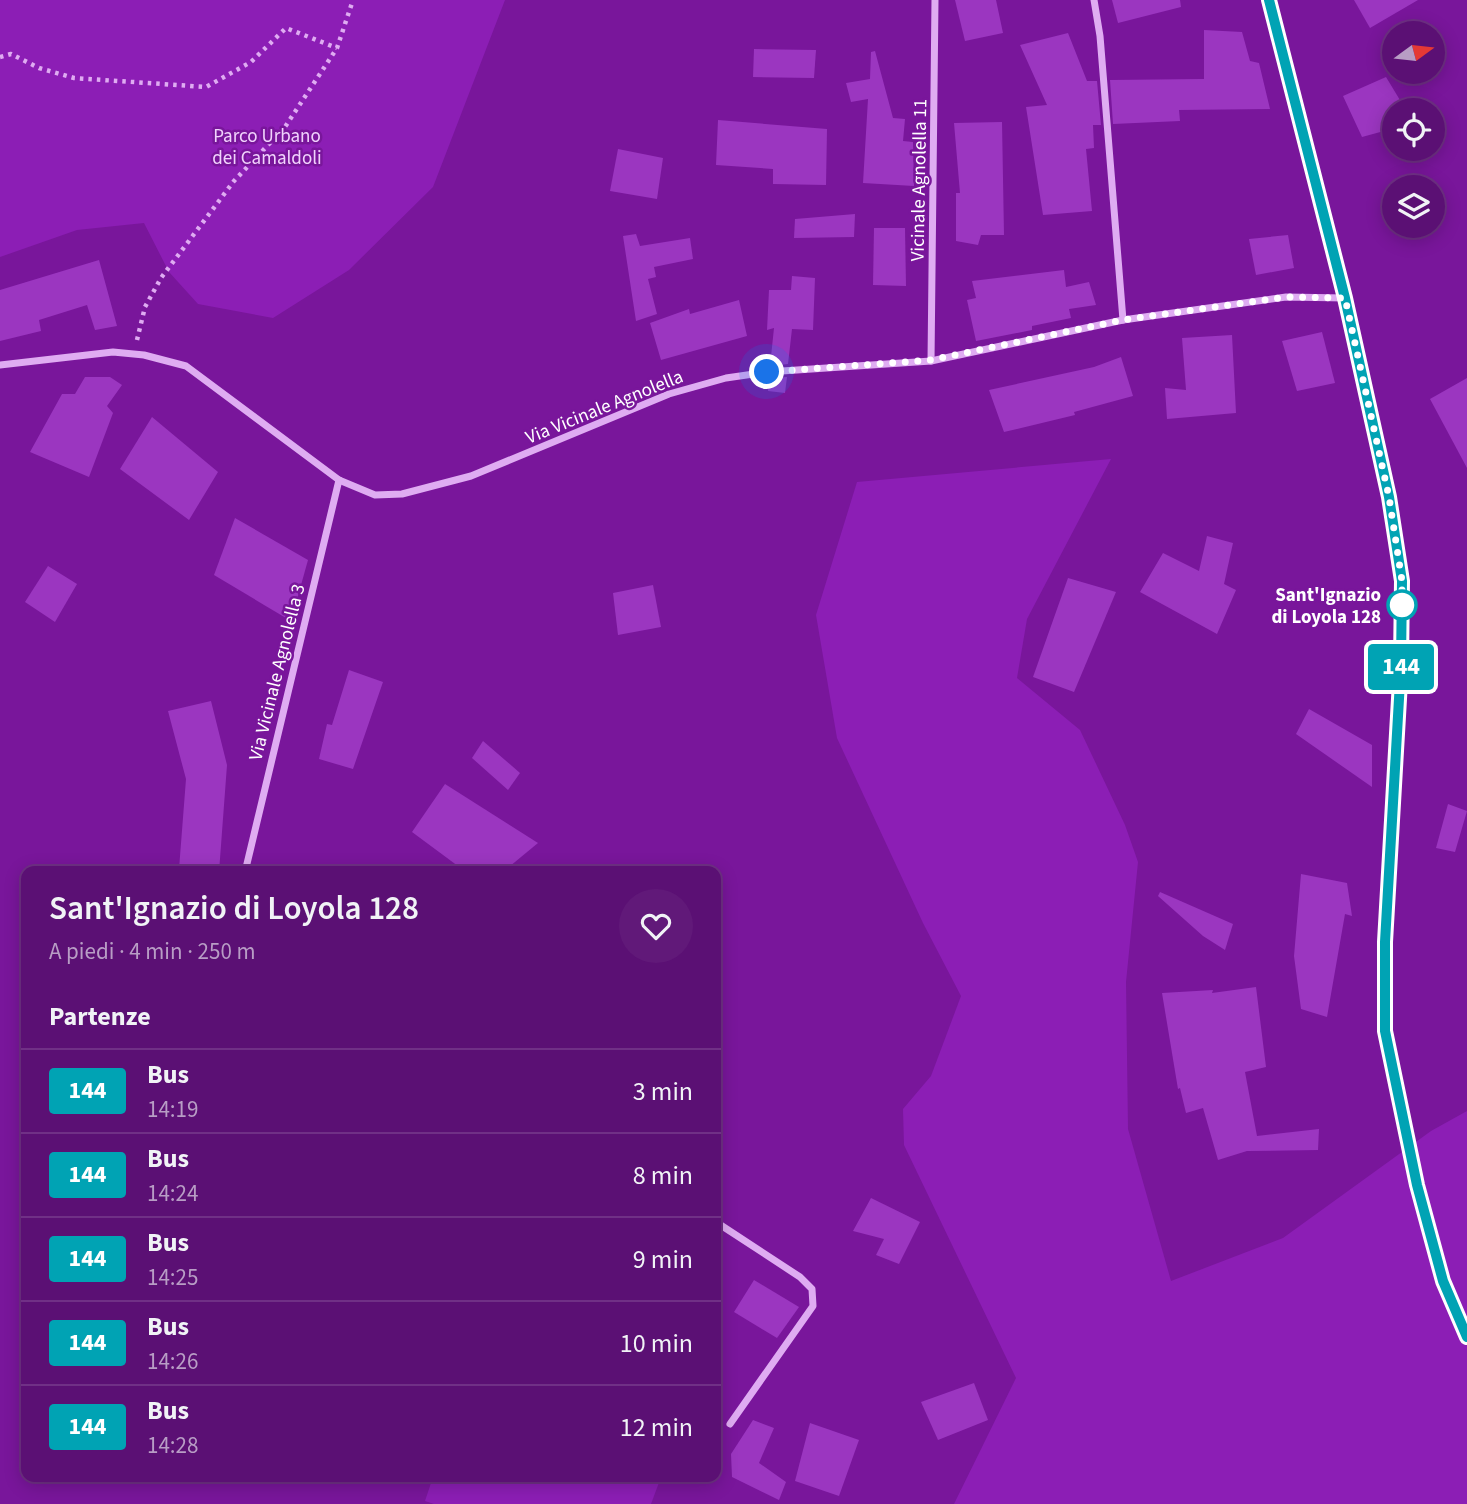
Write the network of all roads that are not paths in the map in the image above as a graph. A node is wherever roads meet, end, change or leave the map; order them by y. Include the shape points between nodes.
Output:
1 (935, 0) edge
2 (1094, 0) edge
3 (1269, 0) edge
4 (1345, 298) junction
5 (1123, 320) junction
6 (931, 360) junction
7 (0, 365) edge
8 (339, 480) junction
9 (246, 866) edge
10 (721, 1225) edge
11 (1467, 1337) edge
12 (730, 1424) dead end

1 - 6 street, Vicinale Agnolella 11
2 - 5 street
3 - 4 street
4 - 5 street, Via Vicinale Agnolella via 1286,297
4 - 11 street via 1389,497 1402,581 1385,1031 1417,1185 1443,1281
5 - 6 street, Via Vicinale Agnolella
6 - 8 street, Via Vicinale Agnolella via 726,378 669,394 471,476 402,494 375,495
7 - 8 street, Via Vicinale Agnolella via 113,352 186,366
8 - 9 street, Via Vicinale Agnolella 3
10 - 12 street via 800,1276 812,1289 813,1306

